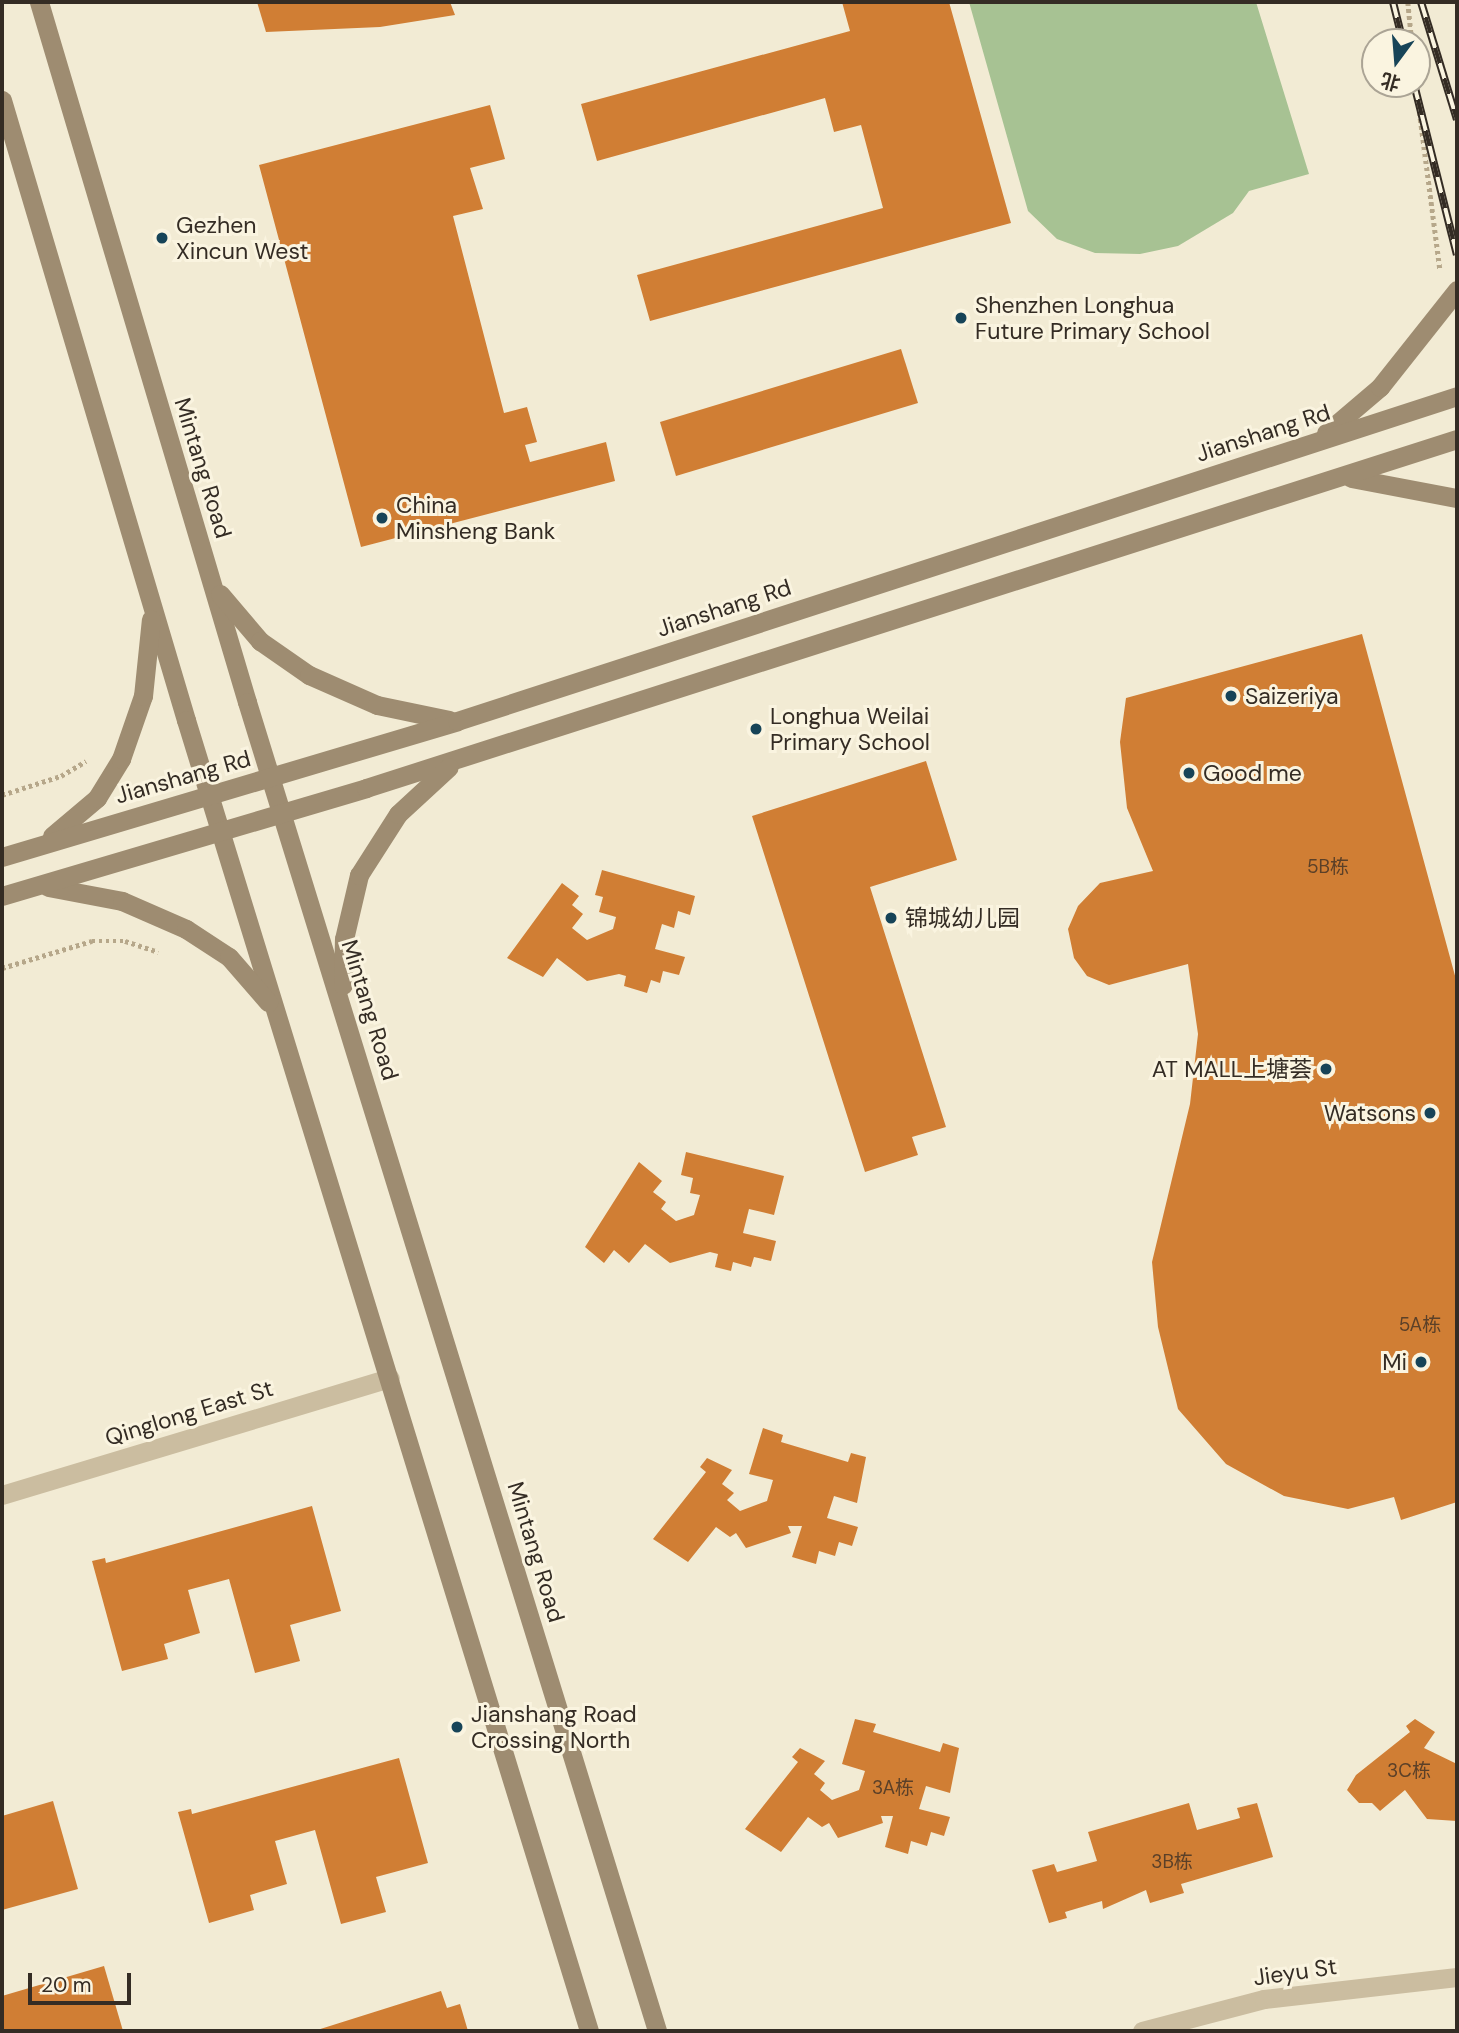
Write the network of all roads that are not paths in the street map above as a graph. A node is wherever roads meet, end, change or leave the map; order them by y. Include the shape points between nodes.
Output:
1 (39, 2) edge
2 (2, 100) edge
3 (1457, 290) edge
4 (1457, 396) edge
5 (1457, 439) edge
6 (1301, 447) junction
7 (1332, 479) junction
8 (1457, 498) edge
9 (210, 579) junction
10 (151, 600) junction
11 (457, 721) junction
12 (471, 755) junction
13 (271, 777) junction
14 (209, 795) junction
15 (283, 813) junction
16 (220, 831) junction
17 (33, 848) junction
18 (2, 857) edge
19 (29, 888) junction
20 (2, 896) edge
21 (345, 1010) junction
22 (282, 1025) junction
23 (390, 1378) junction
24 (2, 1495) edge
25 (1457, 1977) edge
26 (589, 2031) edge
27 (657, 2031) edge
28 (1142, 2031) edge

1 - 9 main road, Mintang Road
2 - 10 main road
3 - 6 main road via 1380,387 1339,424
4 - 6 main road, Jianshang Rd
5 - 7 main road
6 - 11 main road, Jianshang Rd
7 - 8 main road via 1399,482
7 - 12 main road
9 - 11 main road via 260,641 309,675 397,712
9 - 13 main road, Mintang Road
10 - 14 main road
10 - 17 main road via 143,696 121,759 82,815
11 - 13 main road, Jianshang Rd
12 - 15 main road
12 - 21 main road via 413,797 359,875 344,939
13 - 14 main road, Jianshang Rd
13 - 15 main road, Mintang Road
14 - 16 main road
14 - 17 main road, Jianshang Rd
15 - 16 main road
15 - 21 main road, Mintang Road
16 - 19 main road
16 - 22 main road
17 - 18 main road, Jianshang Rd
19 - 20 main road
19 - 22 main road via 101,894 186,929 248,975
21 - 27 main road, Mintang Road
22 - 23 main road
23 - 24 street, Qinglong East St
23 - 26 main road
25 - 28 street, Jieyu St via 1265,2000

